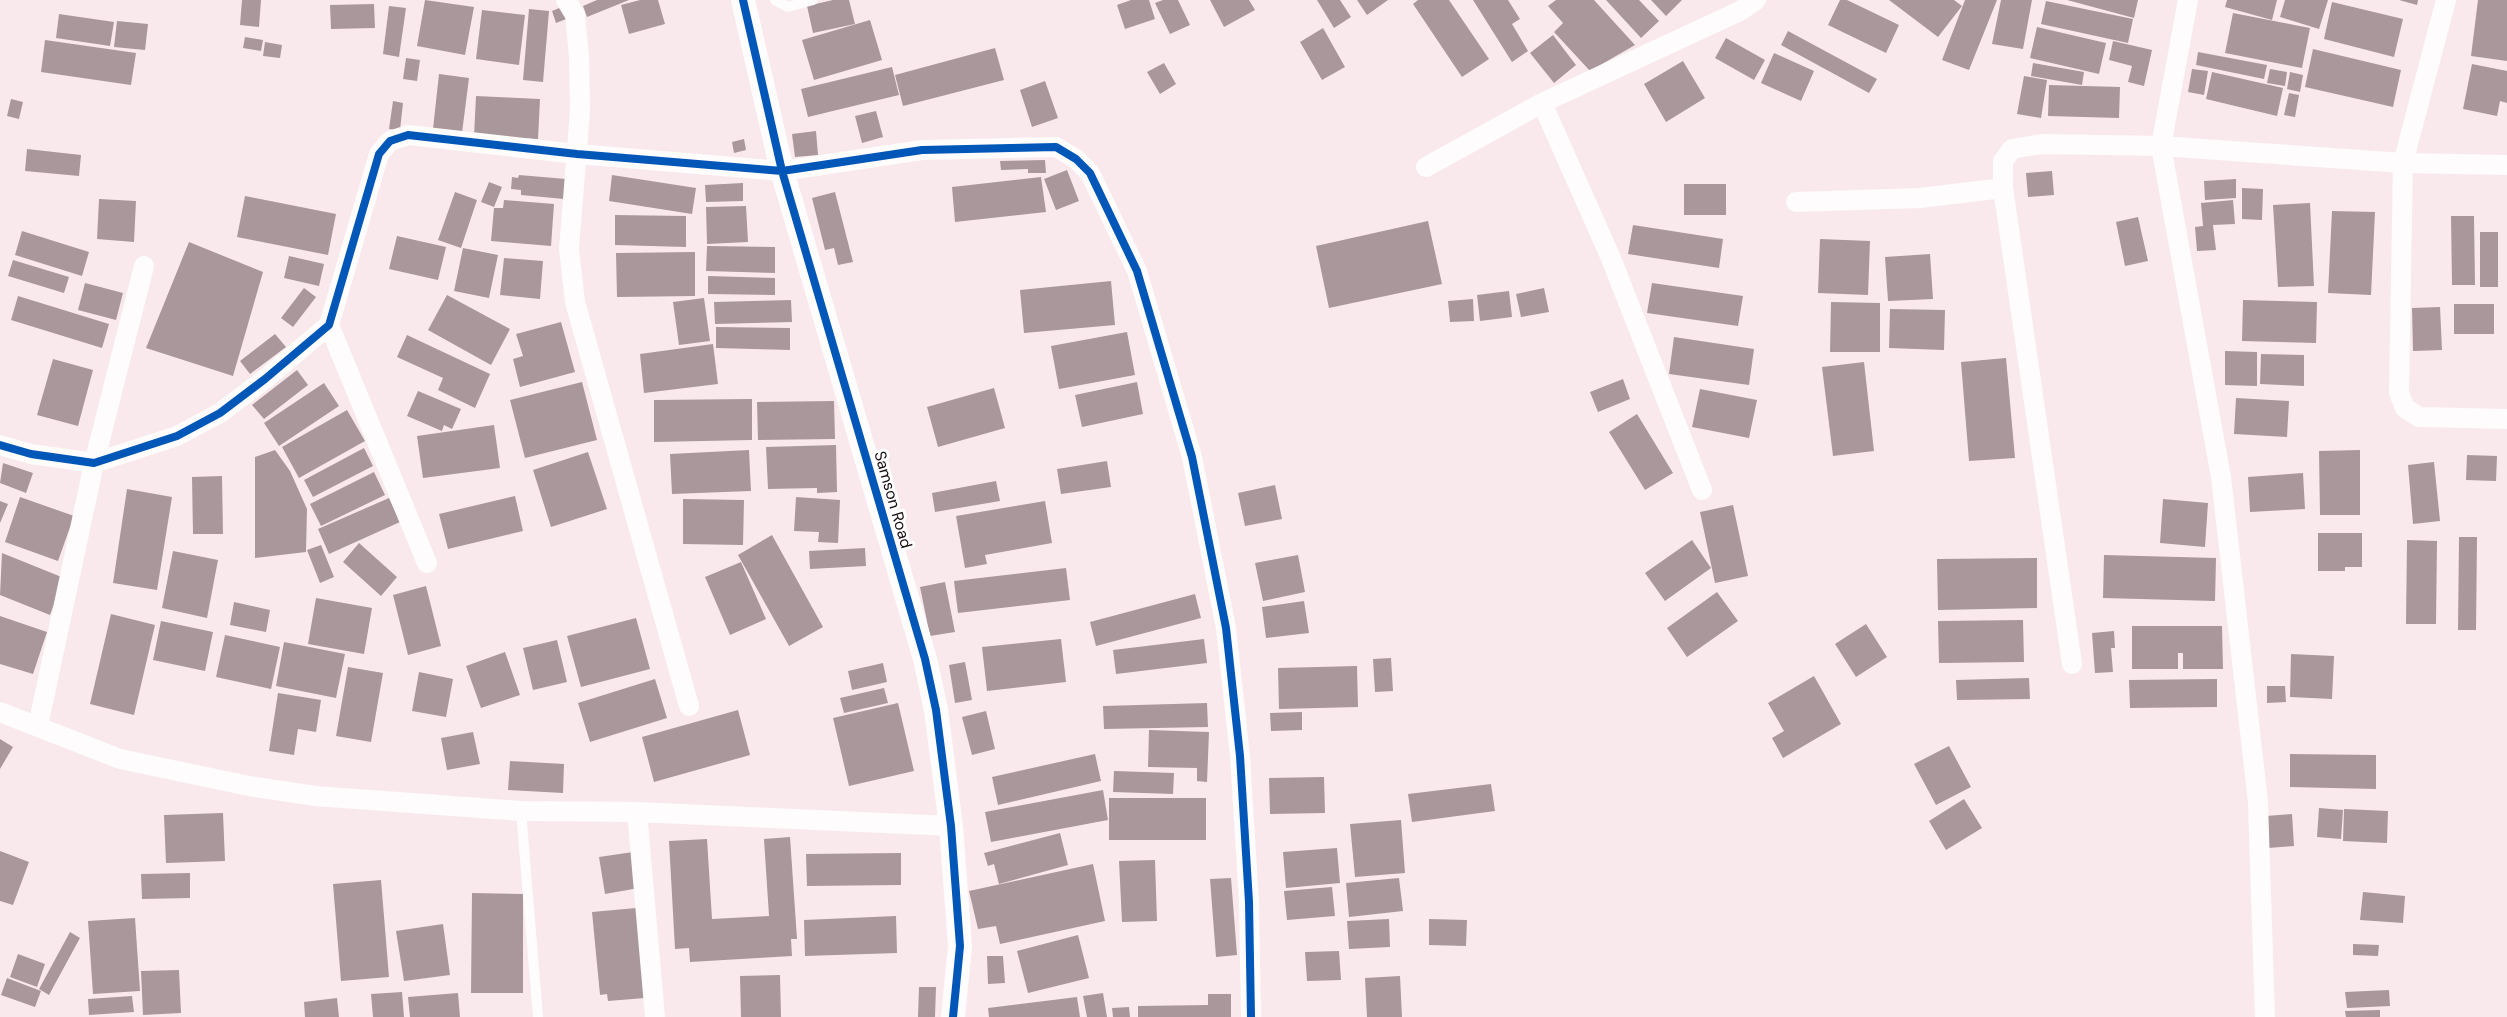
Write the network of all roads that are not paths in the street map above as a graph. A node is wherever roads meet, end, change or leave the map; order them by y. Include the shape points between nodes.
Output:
1 (566, 0) edge
2 (743, 0) edge
3 (775, 0) edge
4 (813, 0) edge
5 (1756, 0) edge
6 (2188, 0) edge
7 (2446, 0) edge
8 (1542, 103) junction
9 (2161, 146) junction
10 (577, 154) junction
11 (2403, 163) junction
12 (2507, 165) edge
13 (1426, 167) dead end
14 (782, 171) junction
15 (2003, 188) junction
16 (1796, 202) dead end
17 (144, 266) dead end
18 (329, 326) junction
19 (2507, 419) edge
20 (0, 445) edge
21 (94, 463) junction
22 (1702, 490) dead end
23 (427, 563) dead end
24 (2072, 664) dead end
25 (689, 706) dead end
26 (0, 712) edge
27 (38, 726) junction
28 (521, 811) junction
29 (637, 812) junction
30 (951, 826) junction
31 (538, 1017) edge
32 (655, 1017) edge
33 (953, 1017) edge
34 (1251, 1017) edge
35 (2265, 1017) edge

1 - 10 street via 574,15 579,56
2 - 14 street, Samson Road
3 - 4 lane via 788,7
5 - 8 street
6 - 9 street
7 - 11 street
8 - 13 street
8 - 22 street via 1610,256
9 - 11 street
9 - 15 street via 2041,144 2012,149 2003,161
9 - 35 street via 2221,477 2258,802
10 - 14 street
10 - 18 street via 408,135 390,141 379,154
10 - 25 street via 568,249 575,302
11 - 12 street
11 - 19 street via 2399,393 2405,408 2419,417
14 - 30 street, Samson Road via 925,659 943,750
14 - 34 street via 922,150 1056,147 1090,173 1137,271 1192,457 1226,628 1240,756
15 - 16 street via 1920,198
15 - 24 street
17 - 21 street
18 - 21 street via 219,413 177,436
18 - 23 street
20 - 21 street via 31,454
21 - 27 street
26 - 27 street
27 - 28 street via 120,759 249,786 315,796
28 - 29 street
28 - 31 lane
29 - 30 street
29 - 32 street
30 - 33 street, Samson Road via 960,946

